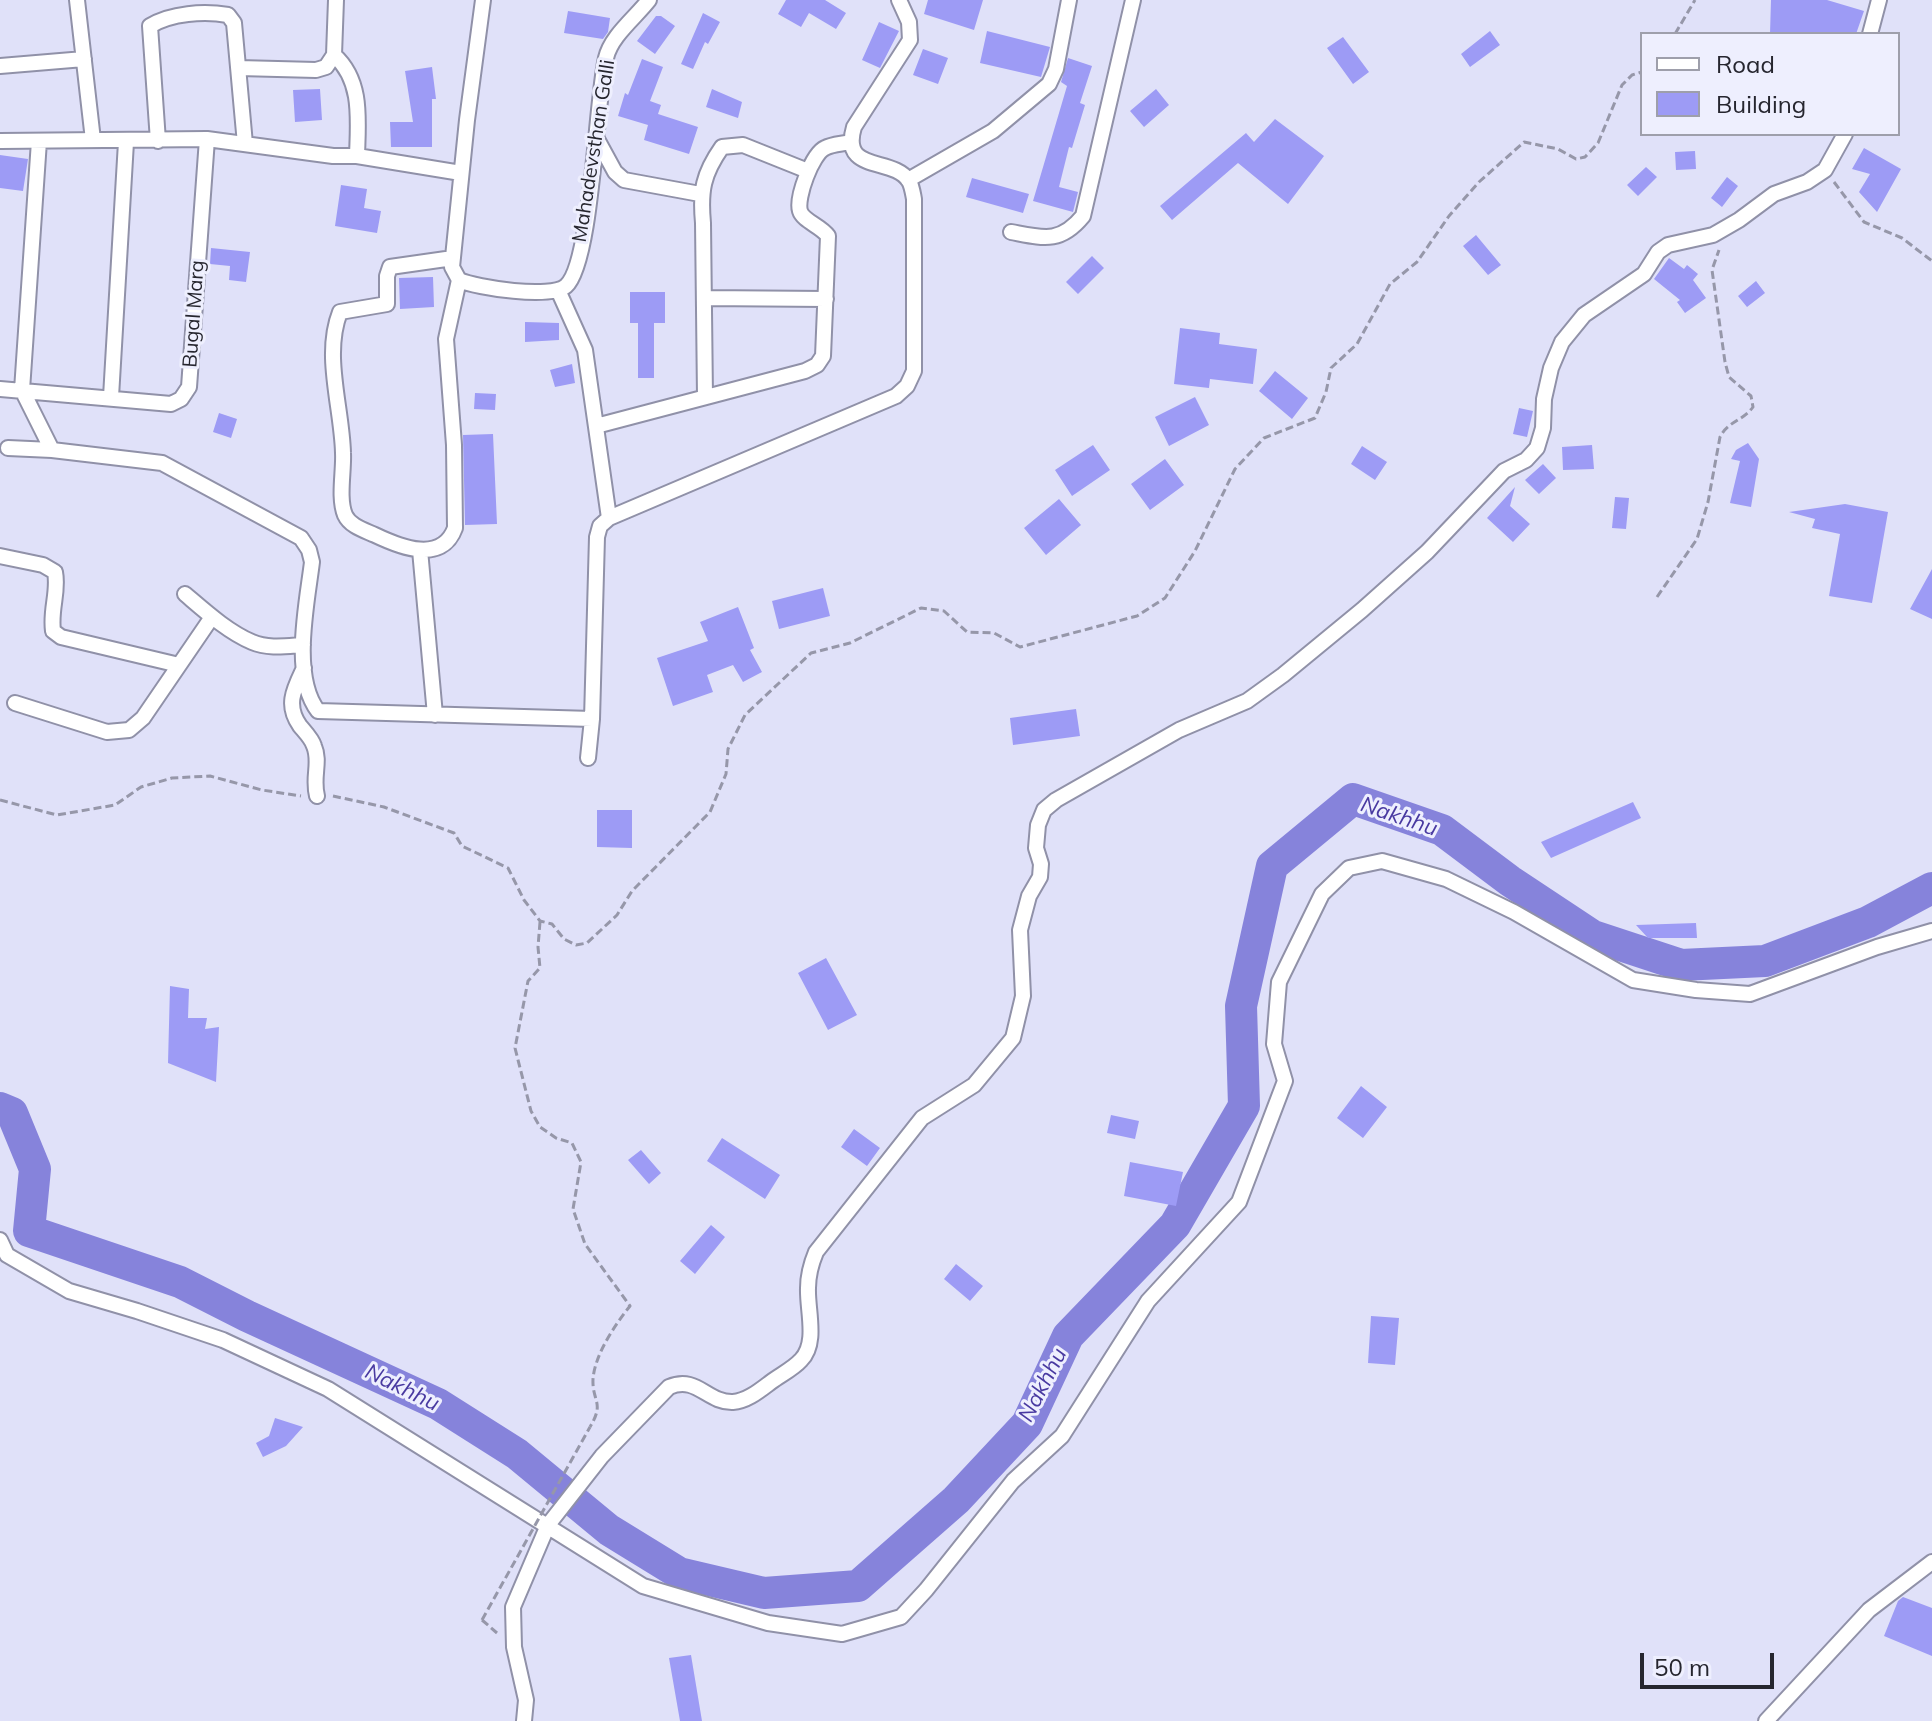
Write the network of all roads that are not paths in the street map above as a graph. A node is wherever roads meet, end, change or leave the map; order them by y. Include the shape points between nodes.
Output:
1 (77, 0) edge
2 (336, 0) edge
3 (483, 0) edge
4 (649, 0) edge
5 (899, 0) edge
6 (1069, 0) edge
7 (1133, 0) edge
8 (1879, 0) edge
9 (1871, 32) edge
10 (334, 55) junction
11 (84, 59) junction
12 (0, 66) edge
13 (239, 68) junction
14 (1844, 136) edge
15 (597, 138) junction
16 (207, 139) junction
17 (93, 140) junction
18 (0, 141) edge
19 (39, 141) junction
20 (158, 141) junction
21 (126, 142) junction
22 (850, 142) junction
23 (245, 144) junction
24 (357, 156) junction
25 (808, 171) junction
26 (461, 173) junction
27 (908, 180) junction
28 (700, 194) junction
29 (1011, 232) dead end
30 (453, 258) junction
31 (459, 280) junction
32 (558, 290) junction
33 (704, 298) junction
34 (826, 299) junction
35 (0, 389) edge
36 (22, 390) junction
37 (111, 397) junction
38 (705, 397) junction
39 (596, 426) junction
40 (8, 448) dead end
41 (52, 450) junction
42 (609, 518) junction
43 (420, 550) junction
44 (0, 556) edge
45 (185, 594) dead end
46 (212, 617) junction
47 (303, 645) junction
48 (179, 665) junction
49 (304, 668) junction
50 (15, 703) dead end
51 (435, 715) junction
52 (592, 719) junction
53 (588, 758) dead end
54 (317, 796) road end
55 (1932, 931) edge
56 (0, 1240) edge
57 (552, 1521) junction
58 (1932, 1562) edge
59 (524, 1721) edge
60 (1766, 1721) edge

1 - 11 street
2 - 10 street
3 - 26 street
4 - 15 street, Mahadevsthan Galli via 606,55
5 - 22 street via 910,40 854,127
6 - 27 street via 1049,84 993,131
7 - 29 street via 1083,216 1071,231 1044,238
8 - 9 street
10 - 13 street via 326,67 316,70
10 - 24 street via 353,82
11 - 12 street
11 - 17 street
13 - 20 street via 234,23 228,15 162,18 150,26
13 - 23 street
14 - 57 street via 1825,170 1774,194 1713,235 1668,245 1644,274 1584,315 1562,342 1551,368 1537,448 1504,471 1427,552 1306,657 1247,701 1179,730 1044,810 1036,848 1040,877 1020,930 1023,996 1013,1038 974,1085 922,1118 816,1252 807,1286 810,1347 802,1360 736,1402 722,1402 688,1383 669,1387 602,1456
15 - 28 street via 624,180
15 - 32 street, Mahadevsthan Galli via 576,268
16 - 20 street
16 - 23 street
16 - 37 street, Bugal Marg via 189,387 171,404
17 - 19 street
17 - 21 street
18 - 19 street
19 - 36 street
20 - 21 street
21 - 37 street
22 - 25 street via 825,147
22 - 27 street via 869,162
23 - 24 street
24 - 26 street
25 - 28 street via 731,145 714,158
25 - 34 street via 799,207 828,236
26 - 30 street
27 - 42 street via 914,199 914,371 907,386 896,396
28 - 33 street
30 - 31 street
30 - 43 street via 390,267 387,304 340,312 333,349 346,517 399,546
31 - 32 street via 498,291
31 - 43 street via 446,339 455,528 441,546
32 - 39 street via 585,350
33 - 34 street
33 - 38 street
34 - 38 street via 823,356 817,365
35 - 36 street, Bugal Marg
36 - 37 street, Bugal Marg
36 - 41 street
38 - 39 street
39 - 42 street
40 - 41 street
41 - 47 street via 162,463 301,538 312,562
42 - 52 street via 597,537
43 - 51 street
44 - 48 street via 55,572 50,612 53,631 61,637
45 - 46 street
46 - 47 street via 254,643
46 - 48 street
47 - 49 street
48 - 50 street via 137,724 119,733
49 - 51 street via 318,711
49 - 54 street via 292,693 292,716 314,745
51 - 52 street
52 - 53 street
55 - 57 street via 1750,994 1696,990 1633,980 1446,879 1382,861 1349,868 1322,894 1279,982 1274,1044 1285,1081 1239,1202 1148,1301 1062,1436 1013,1481 901,1617 842,1634 768,1623 643,1586
56 - 57 street via 7,1255 69,1291 223,1340 328,1389
57 - 59 street via 513,1607 514,1647 526,1700
58 - 60 street via 1869,1610

